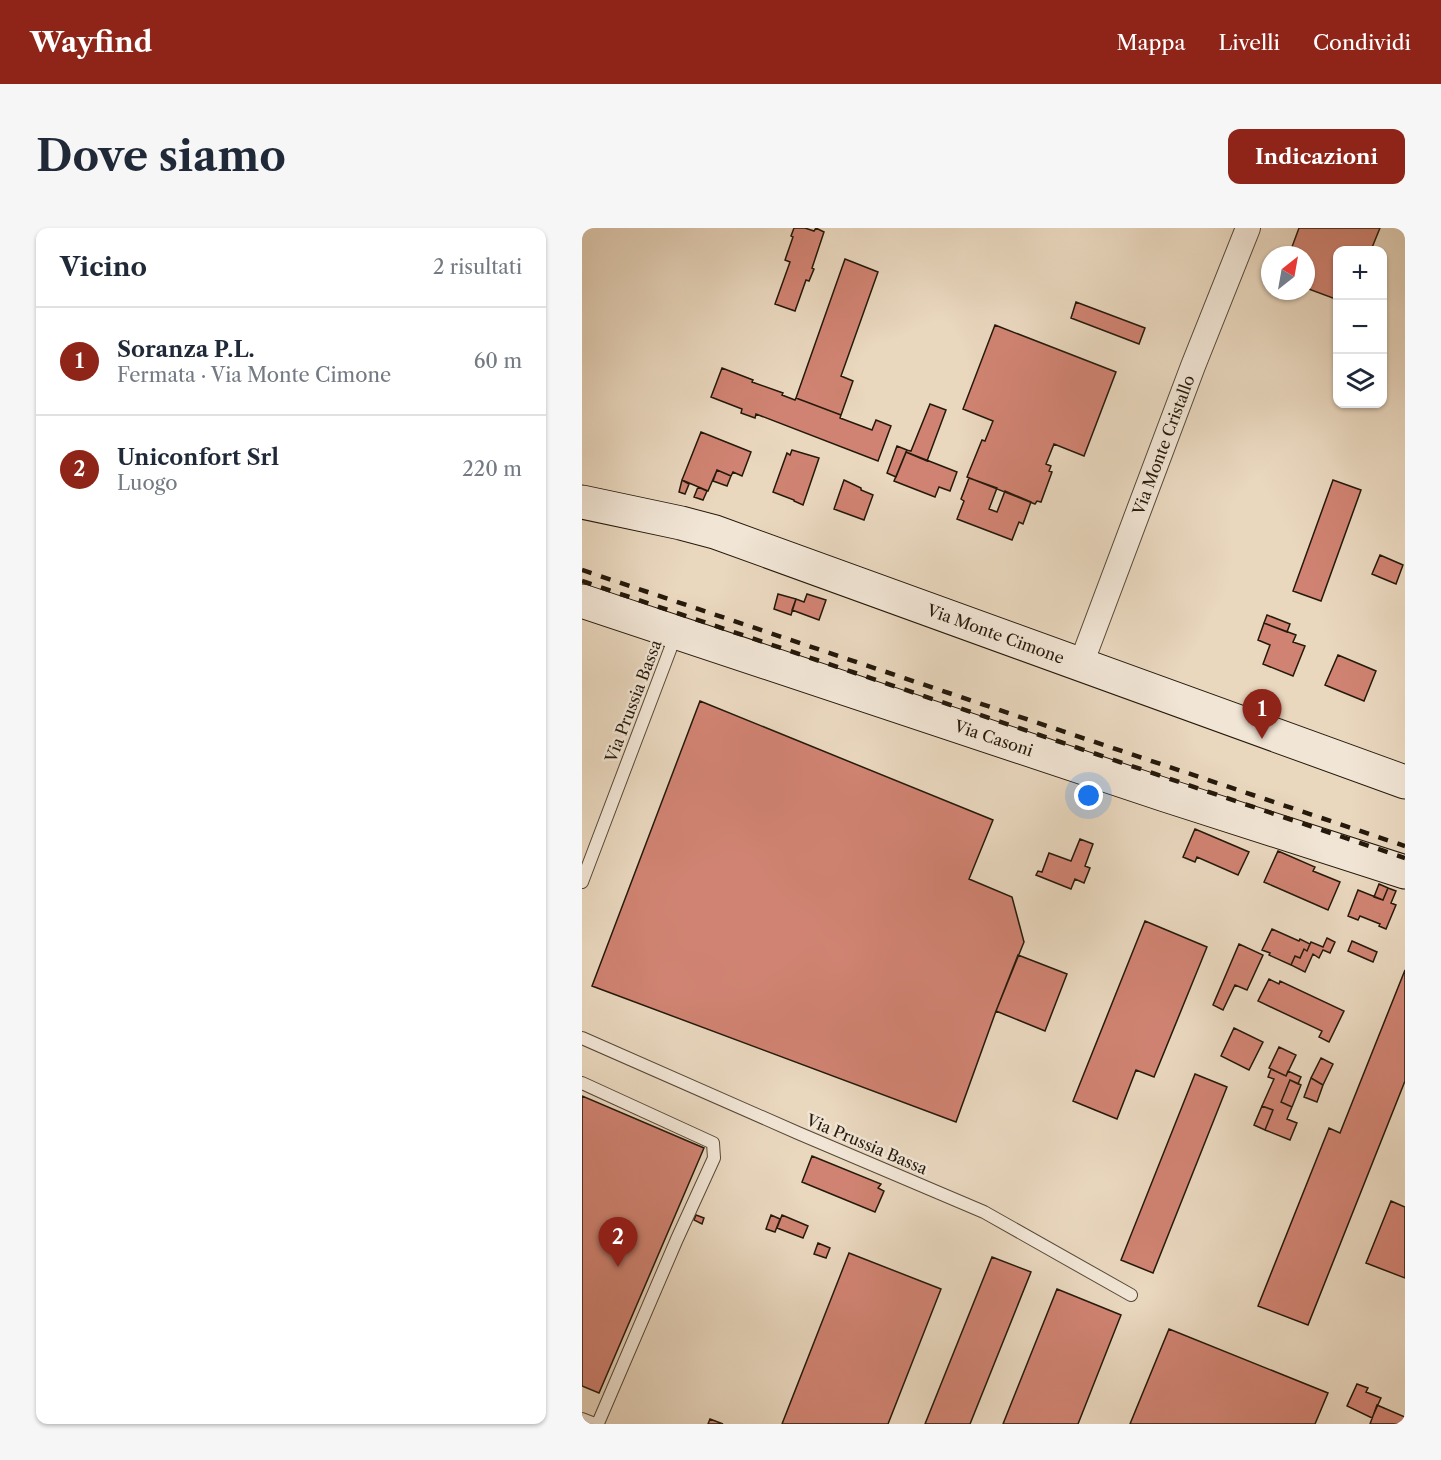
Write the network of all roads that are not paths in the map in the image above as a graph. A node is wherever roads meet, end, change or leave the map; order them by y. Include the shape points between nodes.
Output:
1 (1248, 228) edge
2 (588, 503) edge
3 (582, 601) edge
4 (676, 633) junction
5 (1081, 664) junction
6 (1405, 782) edge
7 (1405, 872) edge
8 (582, 882) edge
9 (582, 1038) edge
10 (582, 1083) edge
11 (1131, 1295) dead end
12 (582, 1419) edge
13 (596, 1424) edge

1 - 5 street, Via Monte Cristallo
2 - 5 street, Via Monte Cimone via 715,532
3 - 4 street, Via Casoni
4 - 7 street, Via Casoni
4 - 8 lane, Via Prussia Bassa
5 - 6 street, Via Monte Cimone
9 - 11 lane, Via Prussia Bassa via 984,1212
10 - 13 lane via 713,1143 714,1158
12 - 13 lane

